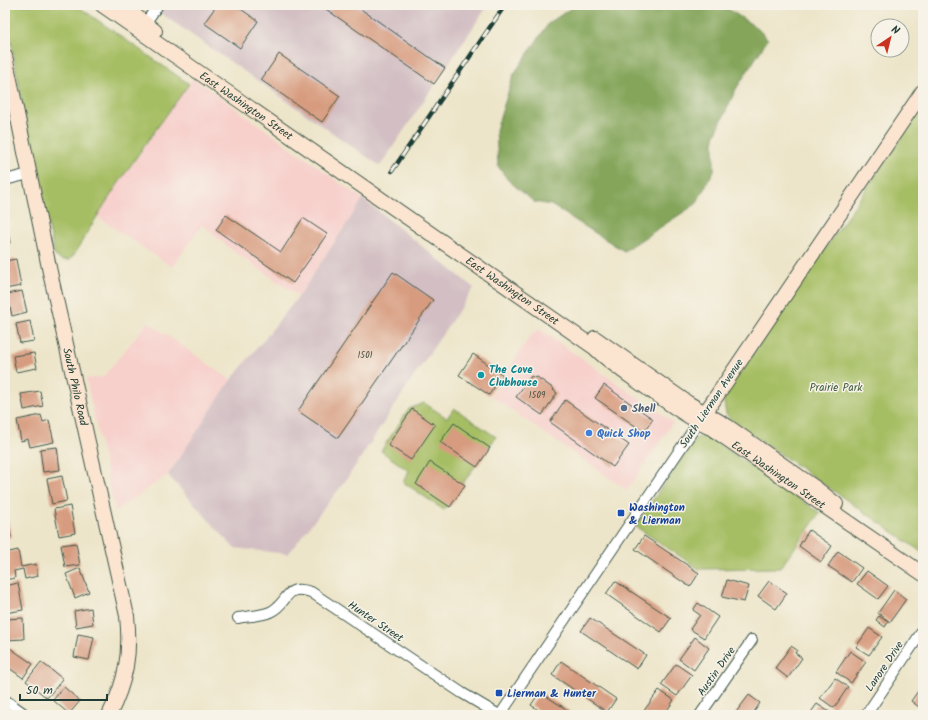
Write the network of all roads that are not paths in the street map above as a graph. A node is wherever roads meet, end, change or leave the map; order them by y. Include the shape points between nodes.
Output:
1 (102, 5) edge
2 (122, 5) edge
3 (158, 5) edge
4 (143, 28) junction
5 (5, 56) edge
6 (923, 91) edge
7 (29, 174) junction
8 (5, 180) edge
9 (701, 418) junction
10 (923, 566) edge
11 (923, 574) edge
12 (238, 618) dead end
13 (923, 630) edge
14 (752, 640) dead end
15 (5, 700) edge
16 (26, 715) edge
17 (109, 715) edge
18 (499, 715) edge
19 (700, 715) edge
20 (866, 715) edge

1 - 4 main road, East Washington Street
2 - 4 main road, East Washington Street
3 - 4 street
4 - 9 main road, East Washington Street via 285,123 618,354
5 - 7 main road, South Philo Road
6 - 9 main road, South Lierman Avenue
7 - 8 street
7 - 17 main road, South Philo Road via 127,616 129,634 125,676
9 - 10 main road, East Washington Street via 727,426
9 - 11 main road, East Washington Street via 711,428
9 - 18 street, South Lierman Avenue
12 - 18 street, Hunter Street via 269,612 280,606 294,589 311,592
13 - 20 street, Lanore Drive
14 - 19 street, Austin Drive
15 - 16 street

